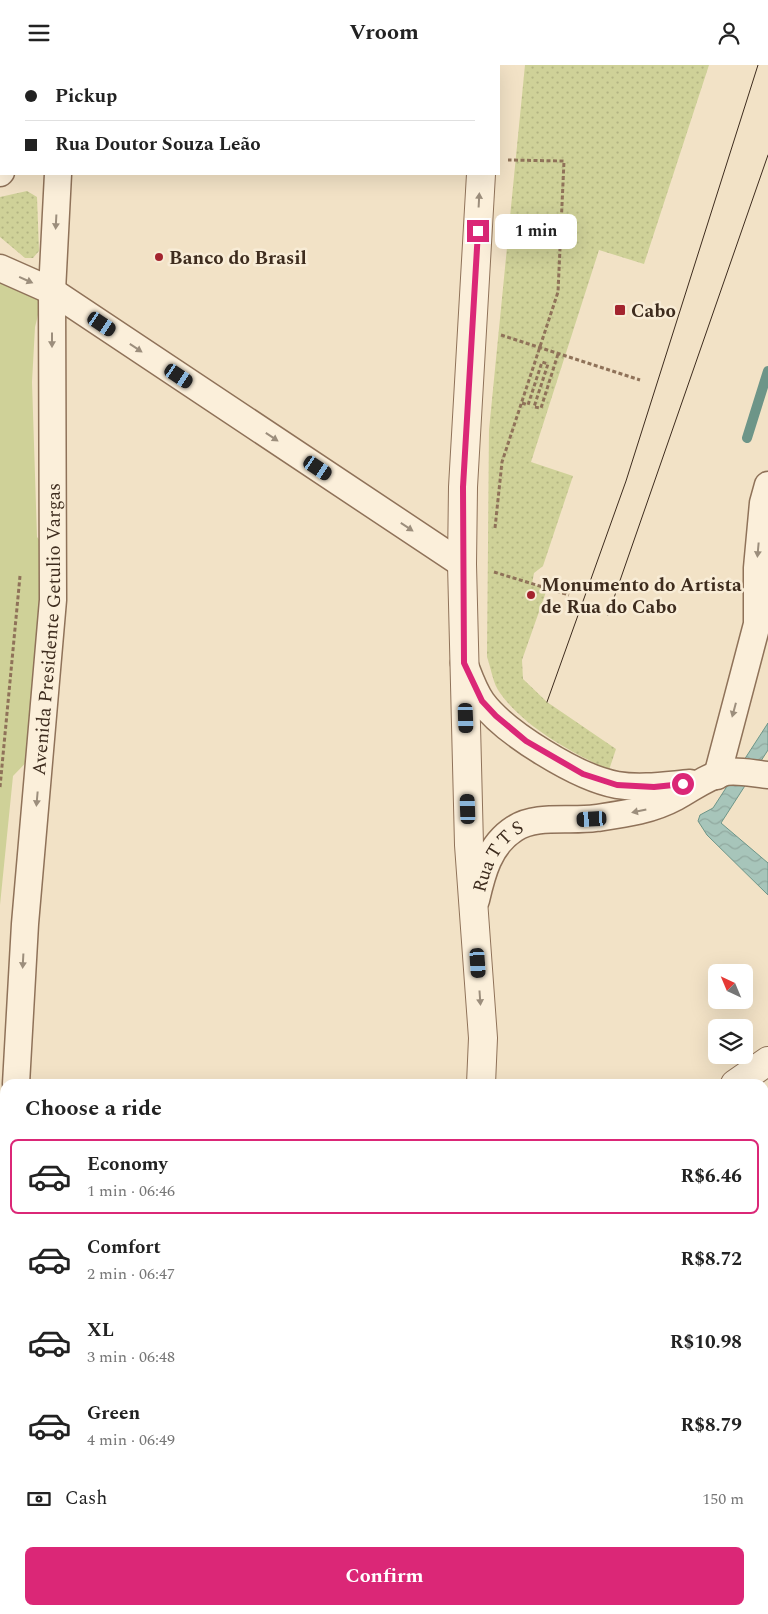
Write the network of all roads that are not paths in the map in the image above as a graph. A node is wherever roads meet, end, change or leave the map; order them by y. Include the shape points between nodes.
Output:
1 (58, 175) edge
2 (481, 175) edge
3 (0, 268) edge
4 (52, 291) junction
5 (768, 485) edge
6 (462, 564) junction
7 (464, 663) junction
8 (768, 775) edge
9 (707, 779) junction
10 (474, 907) junction
11 (768, 1061) edge
12 (16, 1079) edge
13 (481, 1079) edge
14 (742, 1079) edge

1 -> 4 street, Avenida Presidente Getulio Vargas
6 -> 2 street via 463,487
3 -> 4 street
4 -> 6 street
4 -> 12 street, Avenida Presidente Getulio Vargas via 52,600 25,925
5 -> 9 street via 763,503 757,568 757,624
6 - 7 street
7 - 9 street via 482,701 496,716 526,741 583,774 617,785 654,787
7 - 10 street
8 - 9 street, Rua T T S via 727,772
9 -> 10 street, Rua T T S via 643,811 592,819 530,822 515,827 504,836 483,870
10 -> 13 street via 483,1038
11 - 14 street

